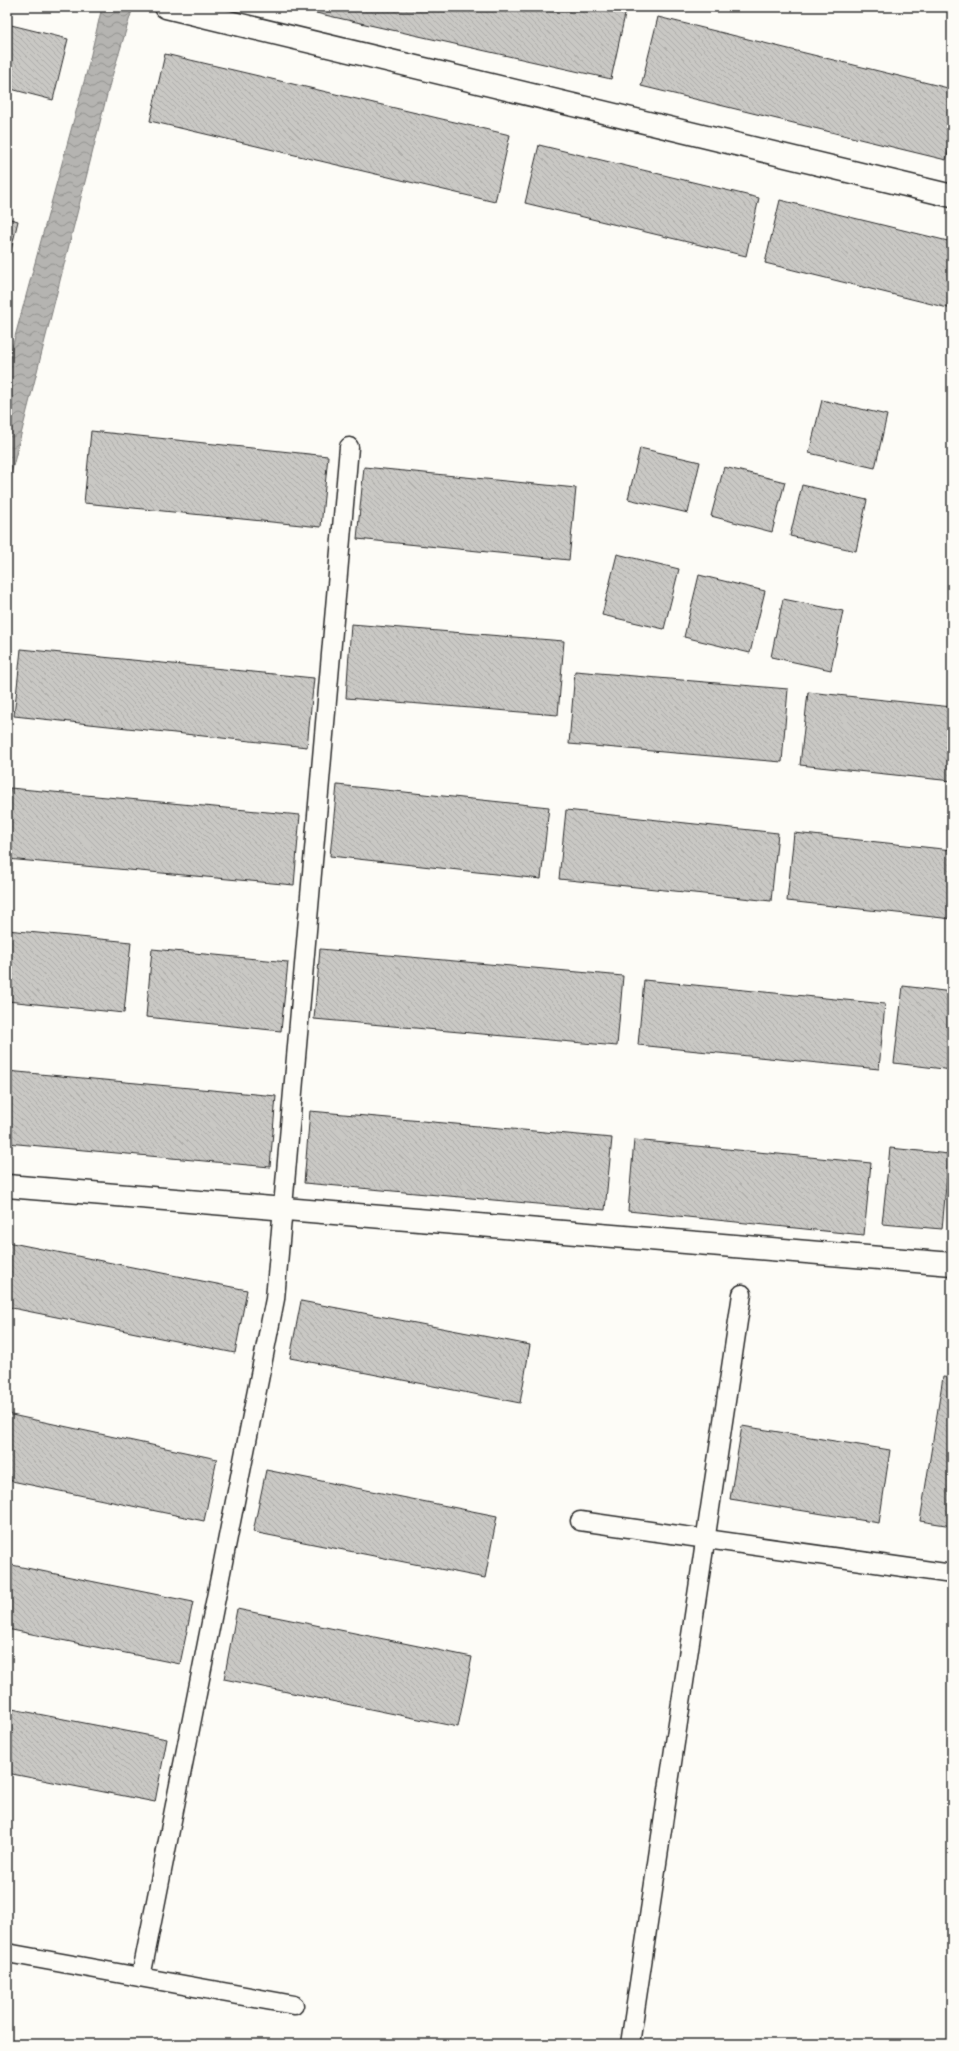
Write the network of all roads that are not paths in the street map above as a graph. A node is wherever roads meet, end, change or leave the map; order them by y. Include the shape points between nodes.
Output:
1 (166, 7) edge
2 (952, 196) edge
3 (349, 447) dead end
4 (7, 1186) edge
5 (283, 1209) junction
6 (952, 1263) edge
7 (742, 1294) dead end
8 (580, 1521) dead end
9 (705, 1538) junction
10 (952, 1574) edge
11 (7, 1953) edge
12 (142, 1978) junction
13 (294, 2005) dead end
14 (630, 2044) edge

1 - 2 street
3 - 5 lane
4 - 5 street
5 - 6 street
5 - 12 lane via 275,1299
7 - 9 lane
8 - 9 lane
9 - 10 lane
9 - 14 lane
11 - 12 lane
12 - 13 lane

